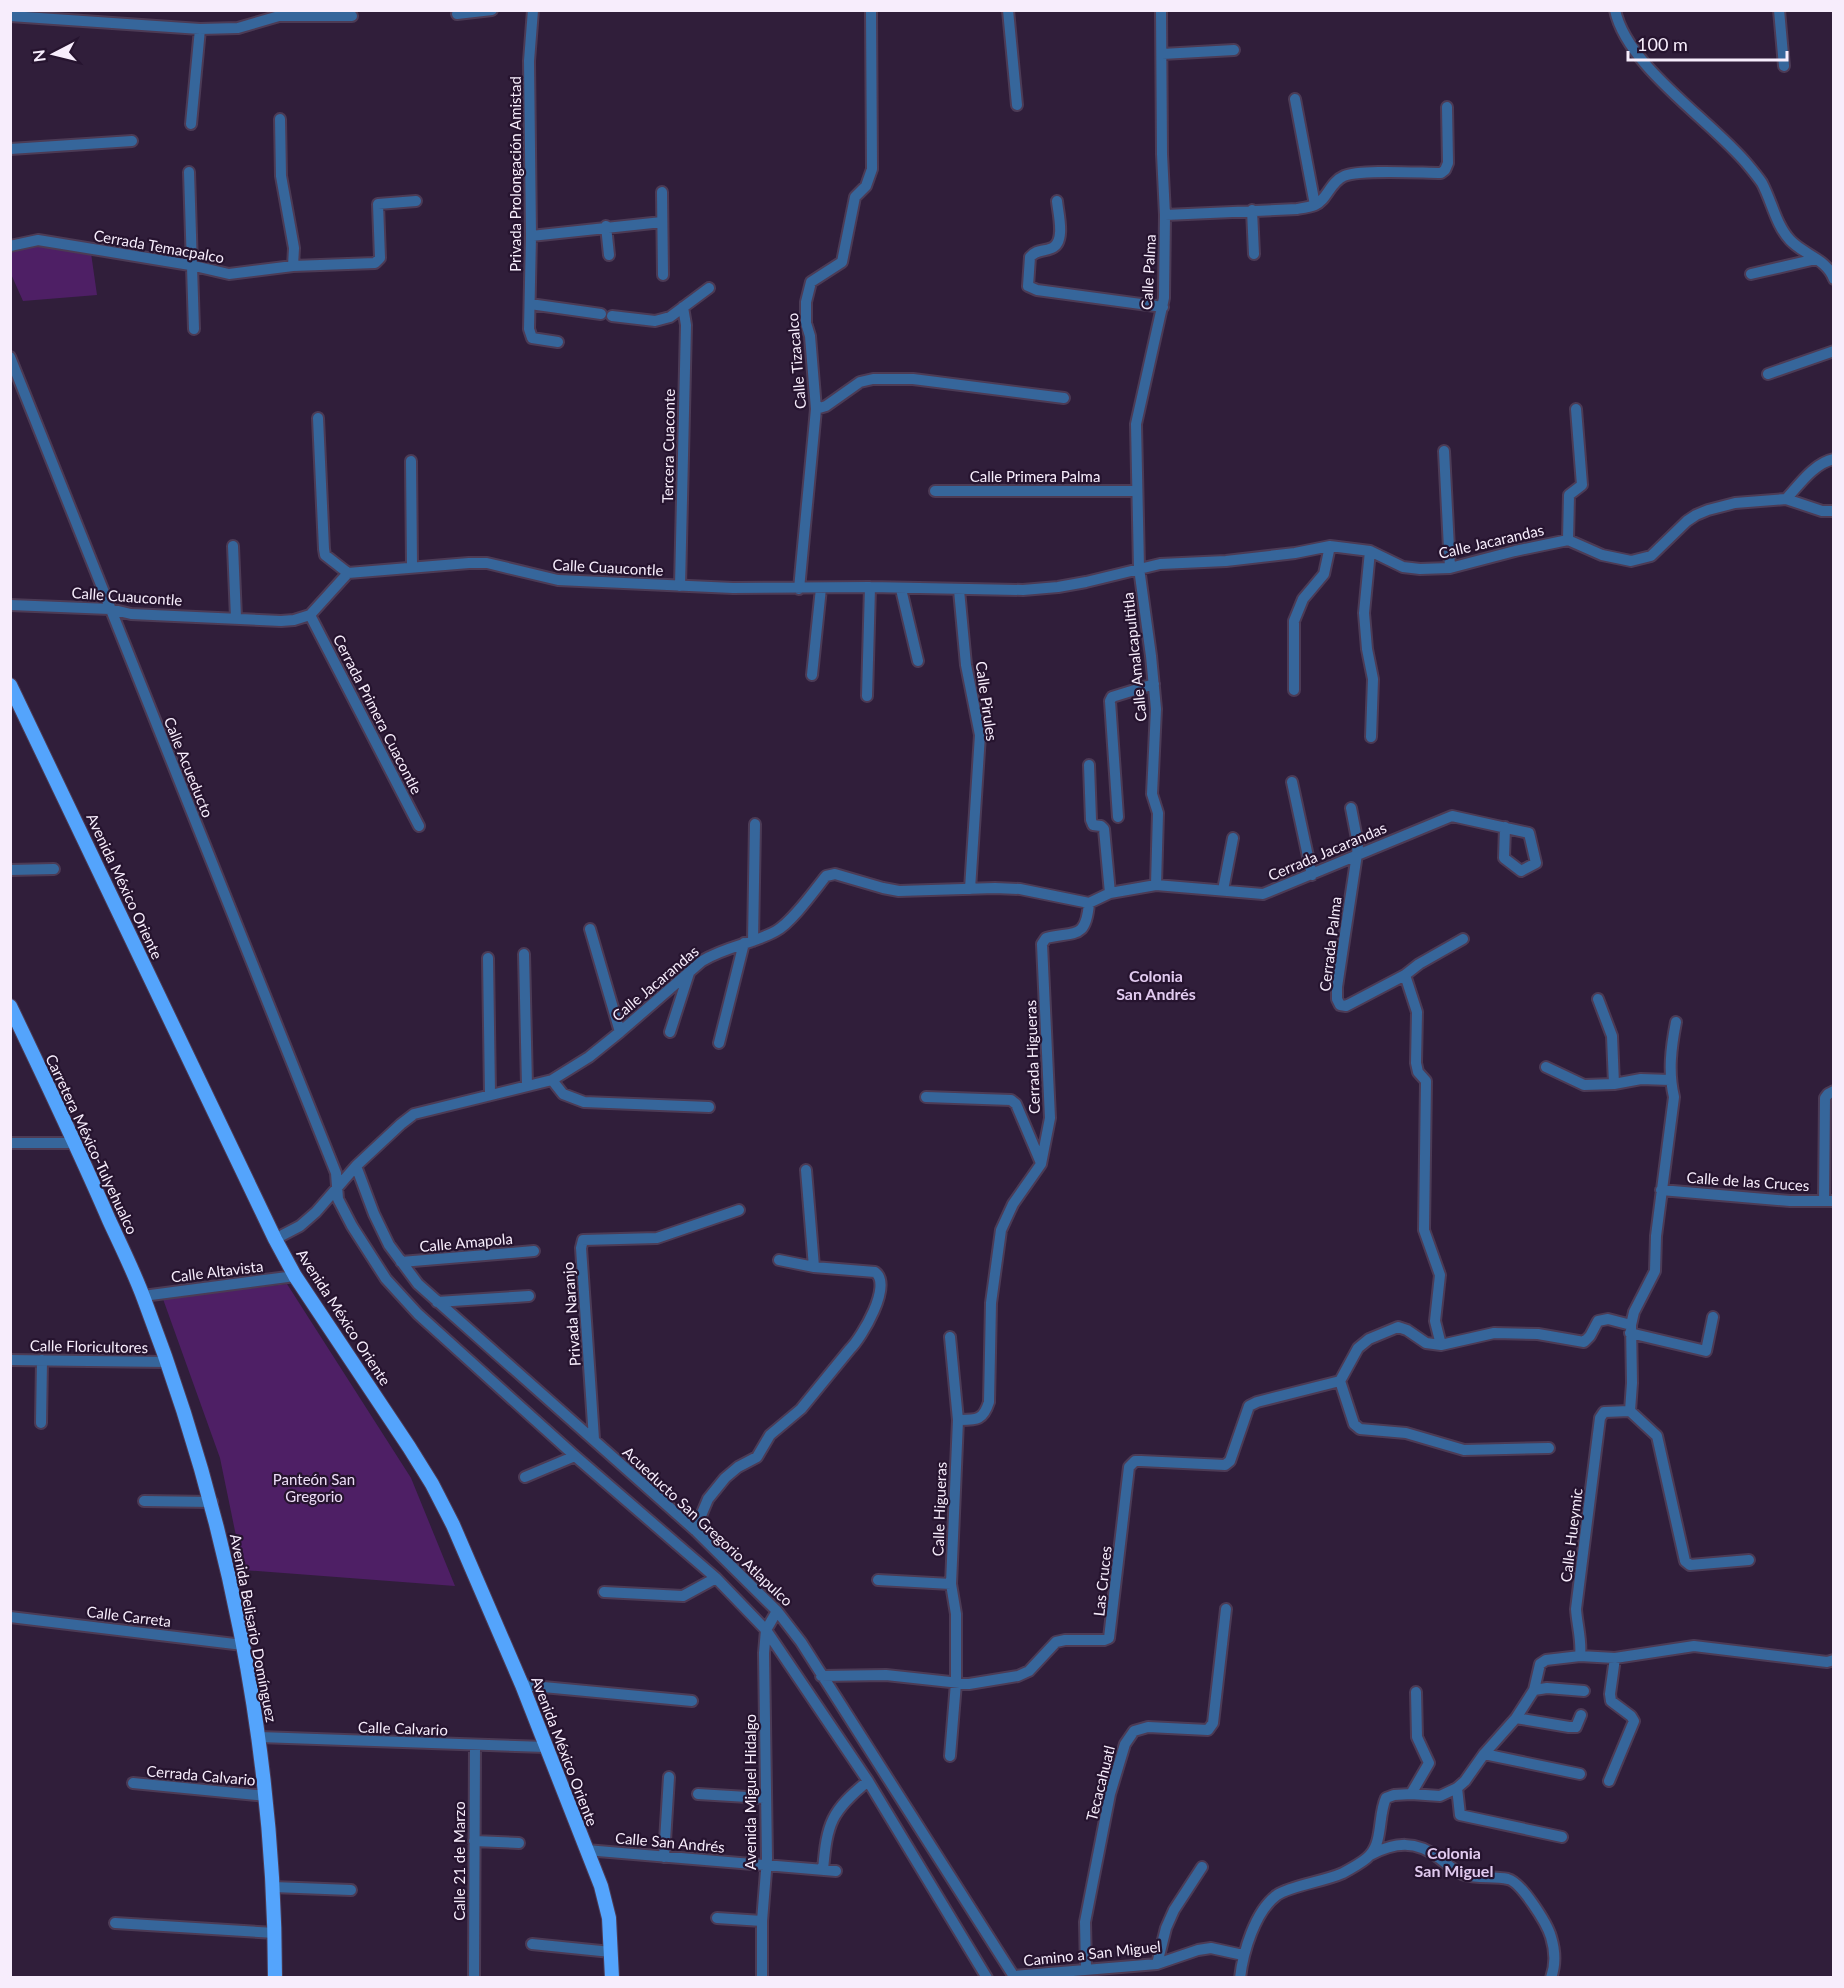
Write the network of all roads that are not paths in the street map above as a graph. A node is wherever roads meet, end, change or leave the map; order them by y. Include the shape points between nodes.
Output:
1 (492, 10) edge
2 (533, 10) edge
3 (871, 10) edge
4 (1008, 10) edge
5 (1161, 10) edge
6 (1615, 10) edge
7 (1779, 10) edge
8 (457, 14) dead end
9 (53, 15) edge
10 (10, 16) edge
11 (352, 16) dead end
12 (200, 29) junction
13 (1234, 50) dead end
14 (1162, 54) junction
15 (1784, 66) dead end
16 (1295, 99) dead end
17 (1017, 105) dead end
18 (1447, 107) dead end
19 (280, 119) dead end
20 (191, 124) dead end
21 (132, 141) dead end
22 (10, 149) edge
23 (189, 172) dead end
24 (662, 192) dead end
25 (416, 201) dead end
26 (1057, 201) dead end
27 (1315, 205) junction
28 (1252, 210) junction
29 (1165, 215) junction
30 (662, 222) junction
31 (606, 226) junction
32 (531, 236) junction
33 (10, 246) edge
34 (1254, 254) dead end
35 (609, 255) dead end
36 (1816, 259) junction
37 (190, 265) junction
38 (293, 266) junction
39 (1751, 274) dead end
40 (663, 276) dead end
41 (1833, 279) edge
42 (709, 288) dead end
43 (530, 303) junction
44 (683, 307) junction
45 (1163, 307) junction
46 (194, 329) dead end
47 (558, 342) dead end
48 (1833, 351) edge
49 (10, 357) edge
50 (1768, 374) dead end
51 (1064, 398) dead end
52 (816, 409) junction
53 (1576, 409) dead end
54 (318, 418) dead end
55 (1444, 451) dead end
56 (1833, 459) edge
57 (411, 461) dead end
58 (934, 491) dead end
59 (1136, 491) junction
60 (1786, 500) junction
61 (1833, 512) edge
62 (1568, 540) junction
63 (233, 546) dead end
64 (1330, 546) junction
65 (1370, 551) junction
66 (412, 566) junction
67 (1139, 568) junction
68 (1450, 568) junction
69 (348, 573) junction
70 (1117, 573) joint
71 (680, 586) junction
72 (870, 587) junction
73 (821, 588) junction
74 (799, 589) junction
75 (901, 589) junction
76 (959, 590) junction
77 (10, 605) edge
78 (110, 609) junction
79 (310, 615) junction
80 (236, 618) junction
81 (918, 661) dead end
82 (812, 675) dead end
83 (1154, 684) junction
84 (10, 685) edge
85 (1294, 690) dead end
86 (867, 696) dead end
87 (1371, 737) dead end
88 (1089, 765) dead end
89 (1292, 782) dead end
90 (1352, 808) dead end
91 (1118, 817) dead end
92 (755, 824) dead end
93 (419, 826) dead end
94 (1505, 827) dead end
95 (1233, 838) dead end
96 (1357, 854) junction
97 (54, 869) dead end
98 (10, 870) edge
99 (1312, 875) junction
100 (1156, 885) junction
101 (970, 889) junction
102 (1223, 891) junction
103 (1110, 893) junction
104 (1089, 903) junction
105 (590, 929) dead end
106 (1463, 939) dead end
107 (748, 942) junction
108 (524, 954) dead end
109 (488, 958) dead end
110 (690, 970) junction
111 (1406, 975) junction
112 (1598, 999) dead end
113 (10, 1006) edge
114 (1676, 1022) dead end
115 (620, 1032) junction
116 (670, 1032) dead end
117 (719, 1043) dead end
118 (1546, 1067) dead end
119 (552, 1080) junction
120 (1670, 1080) junction
121 (1614, 1084) junction
122 (527, 1086) junction
123 (1833, 1091) edge
124 (490, 1094) junction
125 (926, 1097) dead end
126 (708, 1107) dead end
127 (10, 1143) edge
128 (75, 1143) junction
129 (1041, 1164) junction
130 (356, 1166) junction
131 (806, 1170) dead end
132 (338, 1188) junction
133 (1661, 1190) junction
134 (1829, 1200) edge
135 (739, 1209) dead end
136 (275, 1239) junction
137 (534, 1251) dead end
138 (779, 1260) dead end
139 (402, 1262) junction
140 (814, 1268) junction
141 (295, 1276) junction
142 (143, 1296) junction
143 (529, 1296) dead end
144 (437, 1302) junction
145 (1713, 1317) dead end
146 (1630, 1329) junction
147 (951, 1337) dead end
148 (1441, 1345) junction
149 (10, 1360) edge
150 (42, 1360) junction
151 (167, 1362) junction
152 (1340, 1381) junction
153 (1630, 1411) junction
154 (958, 1420) junction
155 (41, 1423) dead end
156 (594, 1439) junction
157 (1549, 1448) dead end
158 (574, 1456) junction
159 (525, 1477) dead end
160 (144, 1501) dead end
161 (212, 1502) junction
162 (694, 1530) junction
163 (1749, 1560) dead end
164 (716, 1578) junction
165 (878, 1580) dead end
166 (951, 1584) junction
167 (604, 1592) dead end
168 (1226, 1609) dead end
169 (777, 1611) junction
170 (10, 1617) edge
171 (766, 1630) junction
172 (243, 1645) junction
173 (1580, 1656) junction
174 (1615, 1658) junction
175 (1833, 1660) edge
176 (821, 1676) junction
177 (956, 1683) junction
178 (522, 1685) junction
179 (1534, 1690) junction
180 (1584, 1691) dead end
181 (1416, 1692) dead end
182 (692, 1701) dead end
183 (1581, 1715) dead end
184 (1516, 1718) junction
185 (259, 1737) junction
186 (475, 1745) junction
187 (546, 1747) junction
188 (1484, 1754) junction
189 (950, 1756) dead end
190 (1580, 1774) dead end
191 (669, 1777) dead end
192 (868, 1781) junction
193 (1609, 1781) dead end
194 (133, 1783) dead end
195 (1457, 1788) junction
196 (698, 1794) dead end
197 (1411, 1794) junction
198 (266, 1796) junction
199 (765, 1798) junction
200 (1562, 1837) dead end
201 (474, 1840) junction
202 (519, 1843) dead end
203 (586, 1850) junction
204 (1371, 1855) junction
205 (664, 1857) junction
206 (765, 1866) junction
207 (1202, 1868) dead end
208 (824, 1870) junction
209 (836, 1871) dead end
210 (273, 1887) junction
211 (351, 1890) dead end
212 (717, 1918) dead end
213 (762, 1921) junction
214 (114, 1923) dead end
215 (275, 1933) junction
216 (532, 1944) dead end
217 (611, 1952) junction
218 (1243, 1955) junction
219 (1157, 1964) junction
220 (1086, 1969) junction
221 (275, 1977) edge
222 (474, 1977) edge
223 (612, 1977) edge
224 (762, 1977) edge
225 (987, 1977) edge
226 (1015, 1977) edge
227 (1240, 1977) edge
228 (1551, 1977) edge

1 - 8 street
2 - 32 street, Privada Prolongación Amistad via 529,61
3 - 52 street, Calle Tizacalco via 872,169 866,186 855,197 842,262 811,282 806,302
4 - 17 street
5 - 14 street, Calle Palma
6 - 36 street via 1629,44 1747,164 1761,181 1782,230
7 - 15 street
9 - 10 street
9 - 12 street
11 - 12 street via 279,16 238,28
12 - 20 street
13 - 14 street
14 - 29 street, Calle Palma
16 - 27 street
18 - 27 street via 1448,163 1441,173 1346,175
19 - 38 street via 281,177 294,248
21 - 22 street
23 - 37 street
24 - 30 street
25 - 38 street, Cerrada Temacpalco via 382,202 377,207 380,258 375,263
26 - 45 street via 1058,245 1038,250 1030,258 1028,286
27 - 28 street
28 - 29 street
28 - 34 street
29 - 45 street, Calle Palma
30 - 31 street
30 - 40 street
31 - 32 street
31 - 35 street
32 - 43 street, Privada Prolongación Amistad
33 - 37 street, Cerrada Temacpalco via 38,240
36 - 39 street
36 - 41 street via 1827,267
37 - 38 street, Cerrada Temacpalco via 229,274
37 - 46 street
42 - 44 street
43 - 44 street via 655,321 670,317
43 - 47 street, Privada Prolongación Amistad via 532,338
44 - 71 street, Tercera Cuaconte via 686,325
45 - 59 street, Calle Palma via 1136,424
48 - 50 street
49 - 78 street, Calle Acueducto
51 - 52 street via 913,379 873,379 860,382
52 - 74 street, Calle Tizacalco
53 - 62 street via 1582,485 1569,495
54 - 69 street via 325,555
55 - 68 street
56 - 60 street via 1816,467
57 - 66 street
58 - 59 street, Calle Primera Palma
59 - 67 street, Calle Palma
60 - 61 street
60 - 62 street, Calle Jacarandas via 1735,503 1696,514 1651,556 1631,561 1602,555
62 - 68 street, Calle Jacarandas
63 - 80 street
64 - 65 street, Calle Jacarandas
64 - 67 street, Calle Jacarandas via 1226,561
64 - 85 street via 1324,574 1303,599 1294,621
65 - 68 street, Calle Jacarandas via 1403,567
65 - 87 street via 1364,613 1373,679
66 - 69 street, Calle Cuaucontle
66 - 71 street, Calle Cuaucontle via 487,563 558,580
67 - 70 street, Calle Jacarandas
67 - 83 street, Calle Amalcapultitla
69 - 79 street
70 - 76 street, Calle Cuaucontle via 1058,587
71 - 74 street, Calle Cuaucontle
72 - 73 street, Calle Cuaucontle
72 - 75 street, Calle Cuaucontle
72 - 86 street
73 - 74 street, Calle Cuaucontle
73 - 82 street
75 - 76 street, Calle Cuaucontle
75 - 81 street
76 - 101 street, Calle Pirules via 966,665 980,735
77 - 78 street, Calle Cuaucontle
78 - 80 street, Calle Cuaucontle via 131,614
78 - 132 street, Calle Acueducto via 336,1173
79 - 80 street, Calle Cuaucontle via 281,621
79 - 93 street, Cerrada Primera Cuacontle
83 - 91 street via 1112,697 1110,701
83 - 100 street, Calle Amalcapultitla via 1156,740 1152,794 1158,813
84 - 136 main road, Avenida México Oriente
88 - 103 street via 1091,820 1104,829
89 - 99 street
90 - 96 street
92 - 107 street
94 - 96 street, Cerrada Jacarandas via 1452,816
95 - 102 street
96 - 99 street, Cerrada Jacarandas
96 - 111 street, Cerrada Palma via 1337,999 1340,1005 1347,1006
97 - 98 street
99 - 102 street, Cerrada Jacarandas via 1263,894
100 - 102 street, Cerrada Jacarandas
100 - 103 street
101 - 104 street, Calle Jacarandas via 1020,889
101 - 107 street, Calle Jacarandas via 899,891 835,874 826,876 777,931
103 - 104 street
104 - 129 street, Cerrada Higueras via 1083,928 1076,933 1046,938 1042,944 1050,1118
105 - 115 street
106 - 111 street, Cerrada Palma
107 - 110 street, Calle Jacarandas via 717,951
107 - 117 street
108 - 122 street
109 - 124 street
110 - 115 street, Calle Jacarandas
110 - 116 street
111 - 148 street via 1417,1011 1416,1063 1426,1082 1424,1230 1440,1275 1435,1321
112 - 121 street via 1612,1036
113 - 128 main road, Carretera México-Tulyehualco
114 - 120 street
115 - 119 street, Calle Jacarandas
118 - 121 street via 1584,1085
119 - 122 street, Calle Jacarandas
119 - 126 street via 563,1094 584,1102
120 - 121 street via 1641,1079
120 - 133 street via 1674,1097
122 - 124 street, Calle Jacarandas
123 - 134 street via 1825,1098
124 - 130 street, Calle Jacarandas via 414,1114
125 - 129 street via 1011,1100
127 - 128 street
128 - 142 main road, Carretera México-Tulyehualco
129 - 154 street, Cerrada Higueras via 1001,1230 991,1303 986,1414
130 - 132 street, Calle Altavista
130 - 139 street, Acueducto San Gregorio Atlapulco via 381,1230
131 - 140 street
132 - 136 street, Calle Altavista via 300,1226
132 - 158 street via 338,1199 351,1226 402,1297
133 - 134 street, Calle de las Cruces via 1790,1201
133 - 146 street via 1654,1271
135 - 156 street, Privada Naranjo via 657,1238 583,1240
136 - 141 main road, Avenida México Oriente
137 - 139 street, Calle Amapola
138 - 140 street
139 - 144 street, Acueducto San Gregorio Atlapulco
140 - 162 street via 875,1272 880,1276 881,1291 866,1327 801,1409 770,1435 757,1457 725,1478 708,1499
141 - 142 street, Calle Altavista
141 - 178 main road, Avenida México Oriente via 432,1484 472,1565
142 - 151 main road, Avenida Belisario Domínguez
143 - 144 street
144 - 156 street, Acueducto San Gregorio Atlapulco
145 - 146 street via 1706,1352
146 - 148 street via 1608,1319 1598,1321 1584,1342 1538,1334 1494,1333
146 - 153 street
147 - 154 street, Calle Higueras
148 - 152 street via 1426,1343 1398,1327 1358,1348
149 - 150 street, Calle Floricultores
150 - 151 street, Calle Floricultores
150 - 155 street
151 - 161 main road, Avenida Belisario Domínguez
152 - 157 street via 1354,1424 1360,1429 1406,1433 1464,1450
152 - 177 street, Las Cruces via 1249,1406 1230,1461 1225,1465 1135,1461 1130,1467 1109,1638 1056,1642 1029,1671 1018,1676
153 - 163 street via 1658,1436 1685,1561 1690,1565
153 - 173 street, Calle Hueymic via 1604,1412 1600,1418 1576,1609
154 - 166 street, Calle Higueras
156 - 162 street, Acueducto San Gregorio Atlapulco
158 - 159 street
158 - 164 street
160 - 161 street
161 - 172 main road, Avenida Belisario Domínguez
162 - 169 street, Acueducto San Gregorio Atlapulco
164 - 167 street via 683,1596
164 - 171 street
165 - 166 street
166 - 177 street, Calle Higueras via 956,1614
168 - 220 street, Tecacahuatl via 1213,1724 1208,1730 1198,1731 1148,1727 1134,1731 1125,1744 1110,1794 1085,1922
169 - 171 street, Avenida Miguel Hidalgo
169 - 176 street, Acueducto San Gregorio Atlapulco
170 - 172 street, Calle Carreta
171 - 192 street
171 - 199 street, Avenida Miguel Hidalgo
172 - 185 main road, Avenida Belisario Domínguez
173 - 174 street
173 - 179 street via 1540,1664
174 - 175 street via 1694,1646
174 - 193 street via 1611,1701 1634,1721
176 - 177 street, Las Cruces via 886,1675
176 - 226 street, Acueducto San Gregorio Atlapulco
177 - 189 street, Calle Higueras
178 - 182 street
178 - 187 main road, Avenida México Oriente
179 - 180 street
179 - 184 street
181 - 197 street via 1417,1737 1429,1762
183 - 184 street via 1576,1727
184 - 188 street
185 - 186 street, Calle Calvario
185 - 198 main road, Avenida Belisario Domínguez
186 - 187 street, Calle Calvario
186 - 201 street, Calle 21 de Marzo
187 - 203 main road, Avenida México Oriente
188 - 190 street
188 - 195 street
191 - 205 street
192 - 208 street via 844,1800 832,1822
192 - 225 street
194 - 198 street, Cerrada Calvario
195 - 197 street via 1440,1796
195 - 200 street via 1460,1815
196 - 199 street
197 - 204 street via 1386,1798
198 - 210 main road, Avenida Belisario Domínguez
199 - 206 street, Avenida Miguel Hidalgo
201 - 202 street
201 - 222 street, Calle 21 de Marzo
203 - 205 street, Calle San Andrés
203 - 217 main road, Avenida México Oriente via 606,1903
204 - 218 street via 1334,1877 1278,1895 1263,1909
204 - 228 street via 1387,1847 1414,1845 1432,1852 1460,1873 1517,1883 1551,1935 1555,1958
205 - 206 street, Calle San Andrés
206 - 208 street, Calle San Andrés
206 - 213 street, Avenida Miguel Hidalgo
207 - 219 street via 1174,1910
208 - 209 street, Calle San Andrés
210 - 211 street
210 - 215 main road, Avenida Belisario Domínguez
212 - 213 street
213 - 224 street, Avenida Miguel Hidalgo
214 - 215 street
215 - 221 main road, Avenida Belisario Domínguez
216 - 217 street
217 - 223 main road, Avenida México Oriente
218 - 219 street, Camino a San Miguel via 1211,1948
218 - 227 street
219 - 220 street, Camino a San Miguel
220 - 226 street, Camino a San Miguel

